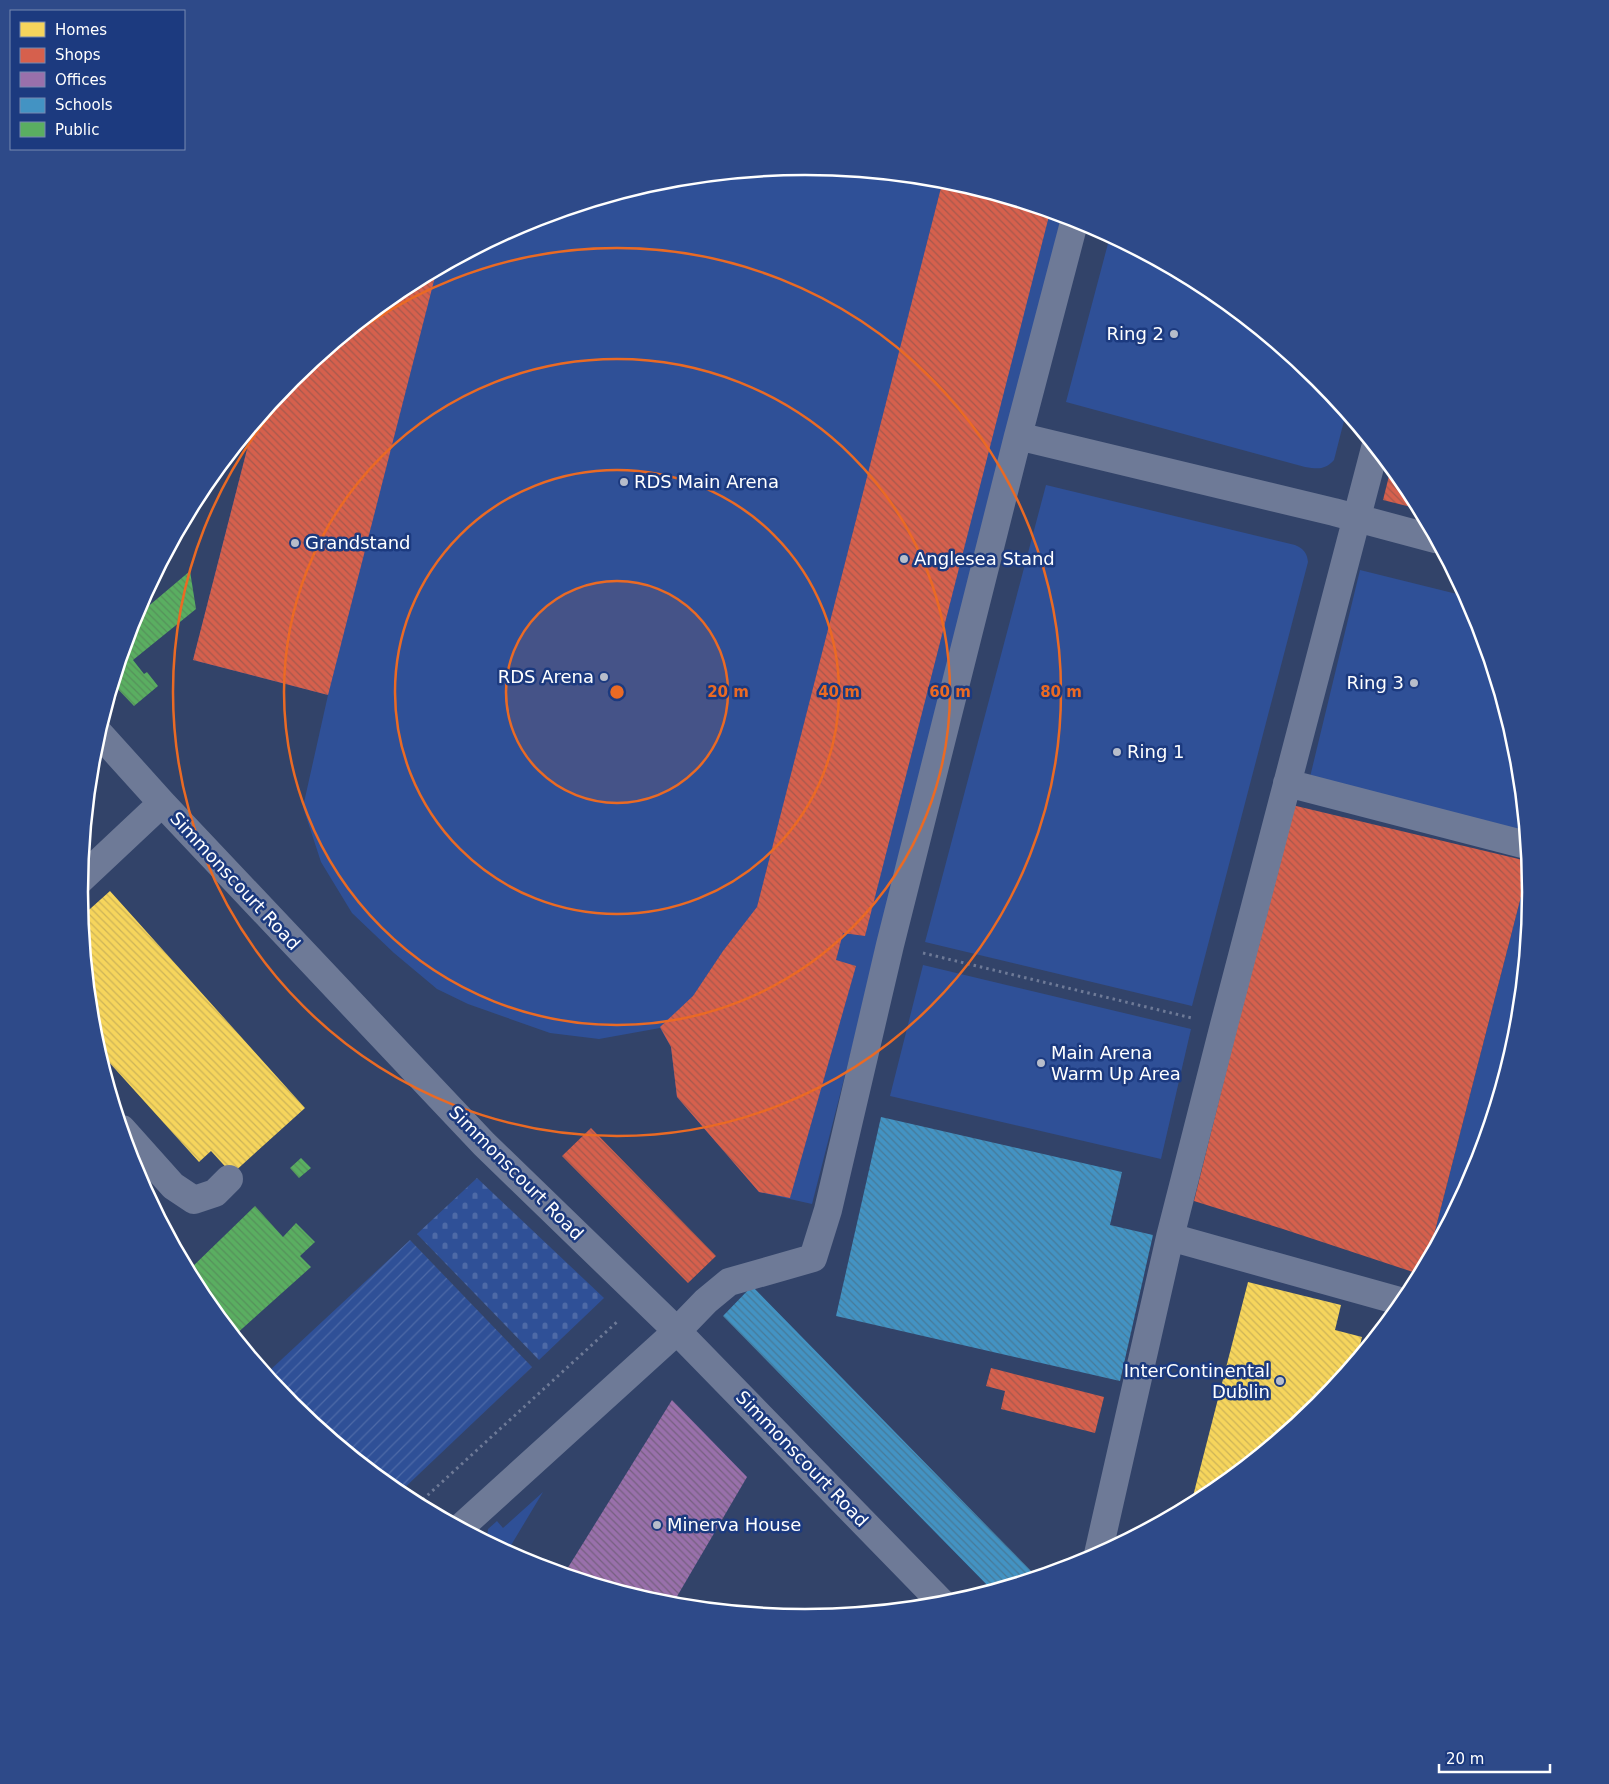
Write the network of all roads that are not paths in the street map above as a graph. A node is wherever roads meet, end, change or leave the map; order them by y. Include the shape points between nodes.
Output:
1 (1073, 228) edge
2 (1018, 436) junction
3 (1373, 456) edge
4 (1357, 518) junction
5 (1427, 537) edge
6 (104, 739) edge
7 (1287, 783) junction
8 (162, 803) junction
9 (1520, 843) edge
10 (88, 872) edge
11 (133, 1141) edge
12 (228, 1179) dead end
13 (1170, 1237) junction
14 (1394, 1299) edge
15 (677, 1331) junction
16 (465, 1523) edge
17 (1100, 1545) edge
18 (936, 1596) edge

1 - 2 street
2 - 4 street
2 - 15 street via 890,945 828,1210 813,1258 729,1282
3 - 4 street
4 - 5 street
4 - 7 street
6 - 8 street, Simmonscourt Road
7 - 9 street
7 - 13 street
8 - 10 street
8 - 15 street, Simmonscourt Road via 484,1144
11 - 12 street via 173,1186 194,1200 215,1193
13 - 14 street
13 - 17 street
15 - 16 street
15 - 18 street, Simmonscourt Road

